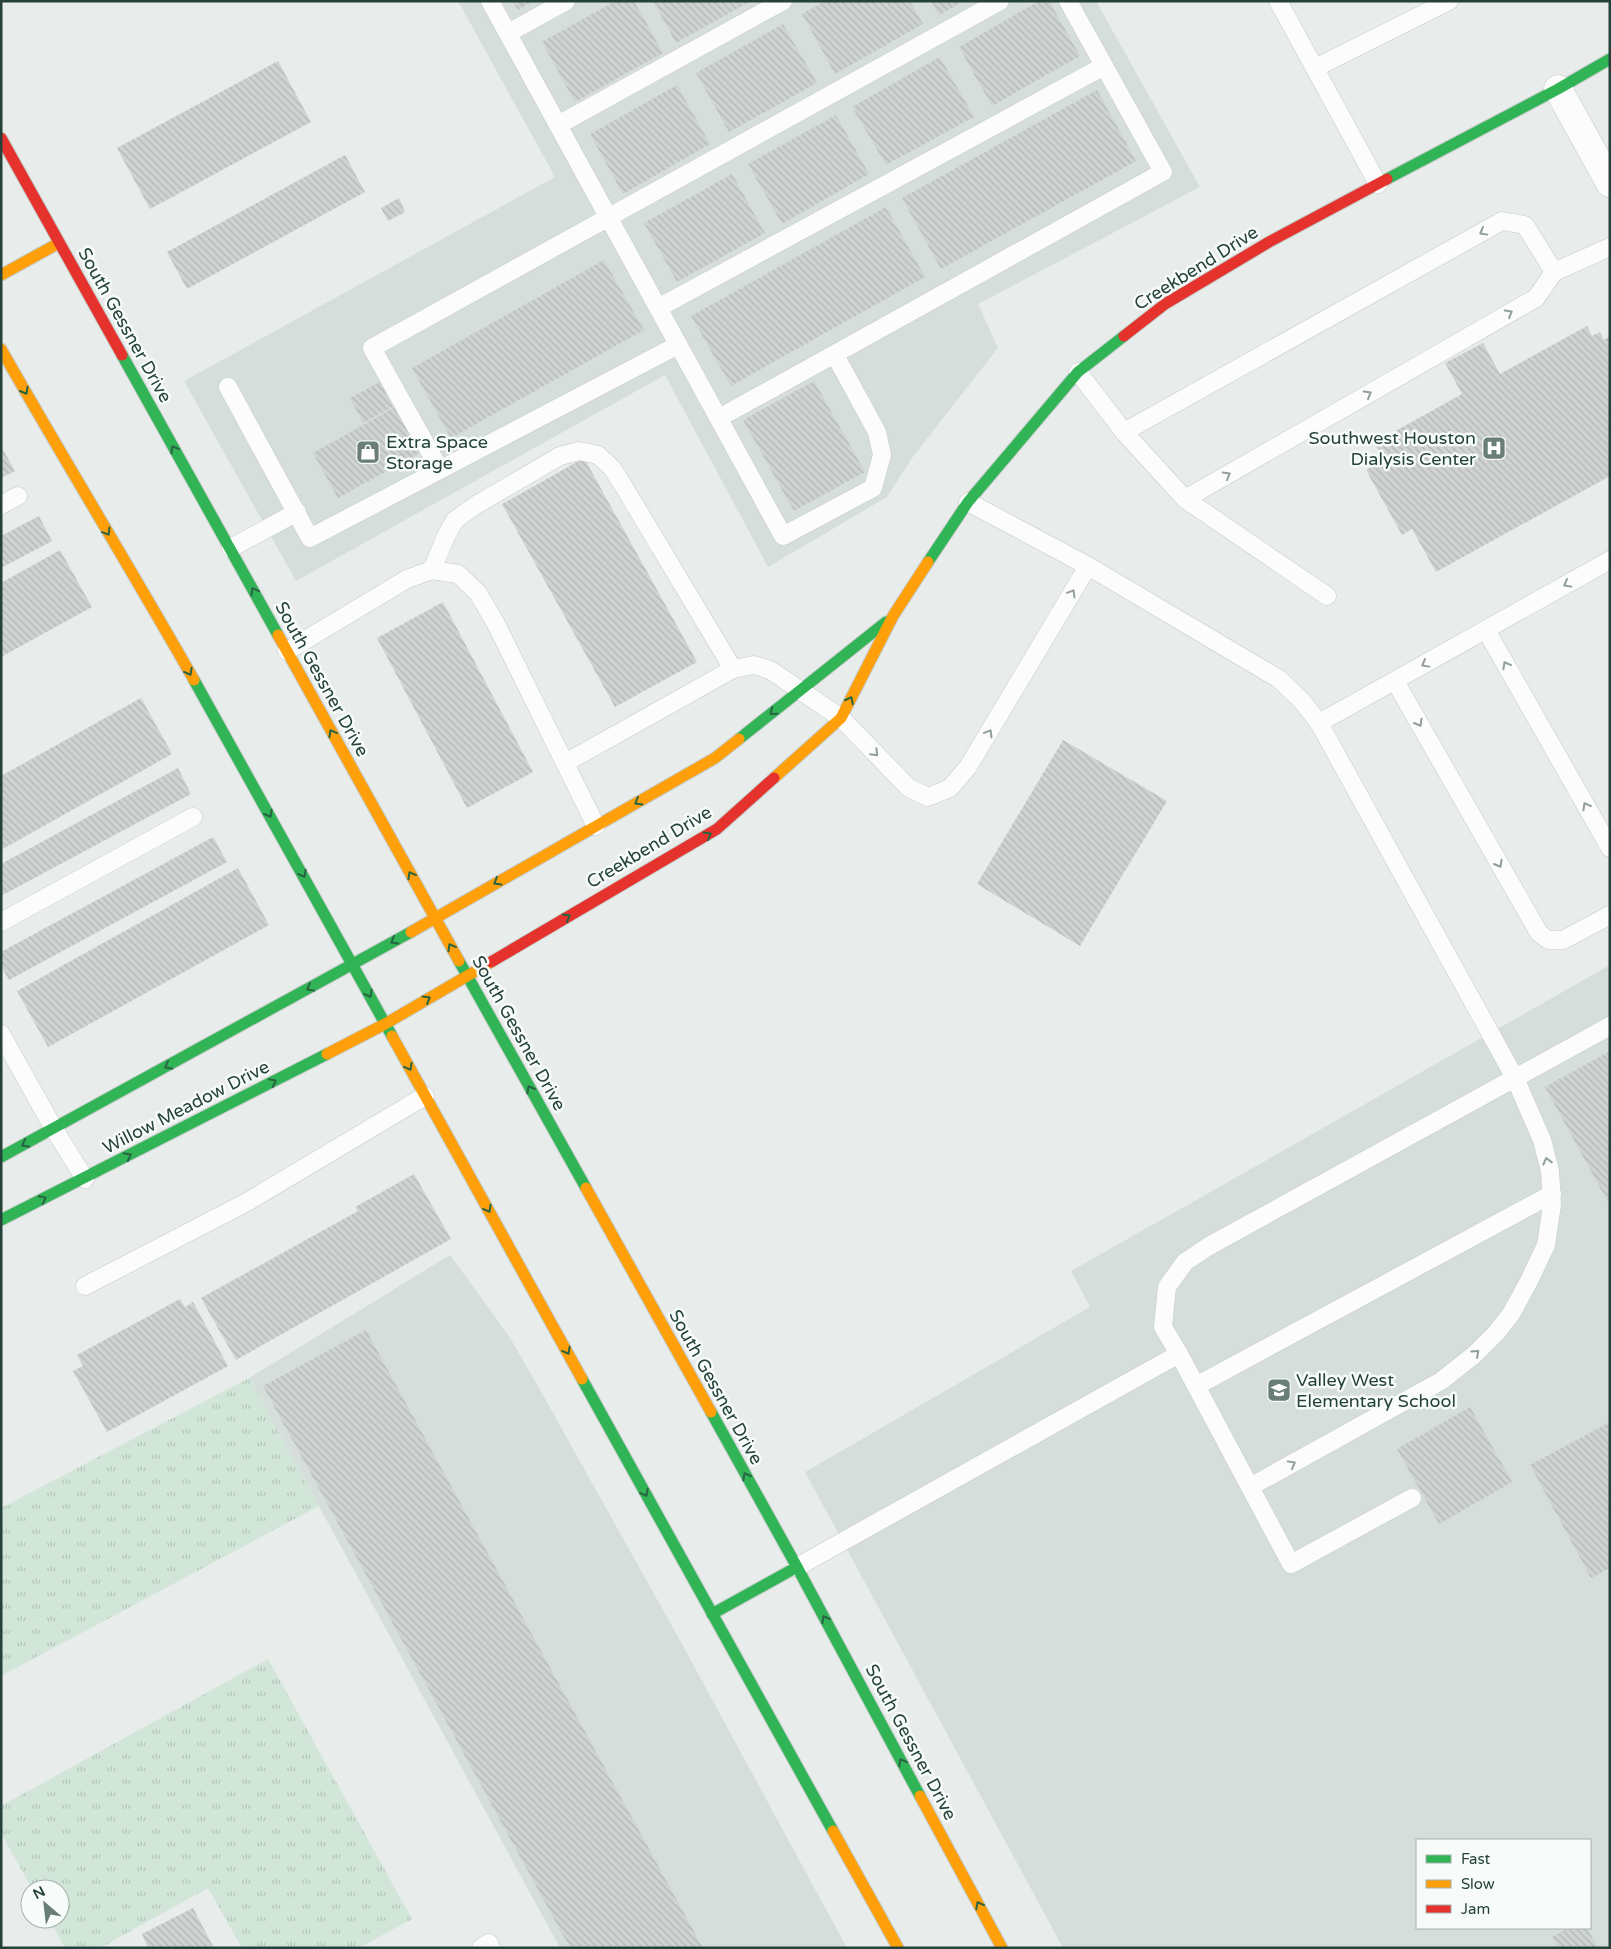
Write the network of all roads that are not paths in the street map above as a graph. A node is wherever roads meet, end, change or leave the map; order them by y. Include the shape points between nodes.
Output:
1 (490, 1) edge
2 (566, 1) edge
3 (783, 1) edge
4 (1000, 1) edge
5 (1068, 1) edge
6 (1278, 1) edge
7 (1449, 1) edge
8 (508, 33) junction
9 (1610, 59) edge
10 (1104, 66) junction
11 (1315, 68) junction
12 (1558, 89) junction
13 (558, 125) junction
14 (1, 138) edge
15 (1610, 183) edge
16 (1378, 184) junction
17 (608, 217) junction
18 (58, 243) junction
19 (1610, 247) edge
20 (1554, 272) junction
21 (1, 275) edge
22 (658, 308) junction
23 (678, 345) junction
24 (1, 349) edge
25 (835, 355) junction
26 (1078, 372) junction
27 (228, 387) dead end
28 (719, 418) junction
29 (1124, 432) junction
30 (440, 470) junction
31 (18, 496) dead end
32 (1185, 499) junction
33 (968, 502) junction
34 (1, 505) edge
35 (297, 512) junction
36 (230, 548) junction
37 (1610, 560) edge
38 (1088, 566) junction
39 (432, 570) junction
40 (1327, 596) dead end
41 (893, 616) junction
42 (1486, 630) junction
43 (287, 651) junction
44 (733, 669) junction
45 (1395, 681) junction
46 (801, 690) junction
47 (841, 718) junction
48 (1319, 723) junction
49 (565, 764) junction
50 (193, 817) dead end
51 (596, 826) junction
52 (1610, 848) edge
53 (1610, 916) edge
54 (434, 918) junction
55 (1, 922) edge
56 (353, 964) junction
57 (467, 976) junction
58 (385, 1024) junction
59 (1610, 1026) edge
60 (1, 1034) edge
61 (1515, 1078) junction
62 (426, 1096) junction
63 (54, 1129) junction
64 (1, 1157) edge
65 (85, 1179) junction
66 (1552, 1194) junction
67 (1, 1220) edge
68 (85, 1286) dead end
69 (1179, 1354) junction
70 (1196, 1386) junction
71 (1250, 1487) junction
72 (1412, 1498) dead end
73 (797, 1567) junction
74 (712, 1614) junction
75 (481, 1948) edge
76 (491, 1948) edge
77 (898, 1948) edge
78 (1002, 1948) edge

1 - 8 lane
2 - 8 lane
3 - 13 lane
4 - 17 lane
5 - 10 lane
6 - 11 lane
7 - 11 lane
8 - 13 lane
9 - 12 main road, Creekbend Drive
10 - 22 lane
10 - 25 lane via 1163,172
11 - 16 lane
12 - 15 street
12 - 16 main road, Creekbend Drive
13 - 17 lane
14 - 18 main road, South Gessner Drive
16 - 26 main road, Creekbend Drive via 1269,242 1165,304
17 - 22 lane
17 - 30 lane via 372,348
18 - 21 main road
36 -> 18 main road, South Gessner Drive
19 - 20 lane
20 -> 29 lane via 1525,225 1502,221
32 -> 20 lane via 1536,298
22 - 23 lane
23 - 28 lane
23 - 30 lane
24 -> 56 main road via 152,606
25 - 28 lane
25 - 28 lane via 877,432 882,455 873,488 783,536
26 - 29 lane
26 - 33 main road, Creekbend Drive
27 - 35 lane
29 - 32 lane
30 - 35 lane via 310,538
31 - 34 lane
32 - 40 lane
33 - 38 lane
33 - 41 main road, Creekbend Drive
35 - 36 lane
43 -> 36 main road, South Gessner Drive
37 -> 42 lane
47 -> 38 lane via 908,788 928,798 950,788 968,768
38 - 48 lane via 1279,679
39 - 43 lane via 407,579
39 - 44 lane via 456,520 476,505 560,456 579,451 598,455 624,486
39 - 49 lane via 458,574 478,593
41 - 46 main road, Creekbend Drive
47 -> 41 main road, Creekbend Drive
42 -> 45 lane
52 -> 42 lane
54 -> 43 main road, South Gessner Drive
44 - 46 lane via 754,665 770,670
44 - 49 lane
45 - 48 lane
45 -> 53 lane via 1539,934 1548,940 1563,940
46 - 47 lane
46 -> 51 main road, Creekbend Drive via 716,758
57 -> 47 main road, Creekbend Drive via 717,829
48 - 61 lane
49 - 51 lane
50 - 55 lane
51 -> 54 main road, Creekbend Drive
54 -> 56 main road, Creekbend Drive
57 -> 54 main road, South Gessner Drive
56 -> 58 main road
56 -> 63 main road
58 -> 57 main road, Creekbend Drive
73 -> 57 main road, South Gessner Drive
58 -> 62 main road
65 -> 58 main road, Willow Meadow Drive
59 - 61 lane
60 - 63 lane
66 -> 61 lane via 1542,1140
61 - 69 lane via 1185,1262 1167,1287 1162,1327
62 - 68 lane via 247,1202
62 -> 74 main road
63 -> 64 main road
63 - 65 lane
67 -> 65 main road, Willow Meadow Drive
66 - 70 lane
71 -> 66 lane via 1441,1381 1474,1356 1498,1332 1529,1282 1546,1245
69 - 70 lane
69 - 73 lane
70 - 71 lane
71 - 72 lane via 1291,1564
73 - 74 main road
78 -> 73 main road, South Gessner Drive
74 - 77 main road
75 - 76 lane via 488,1943

